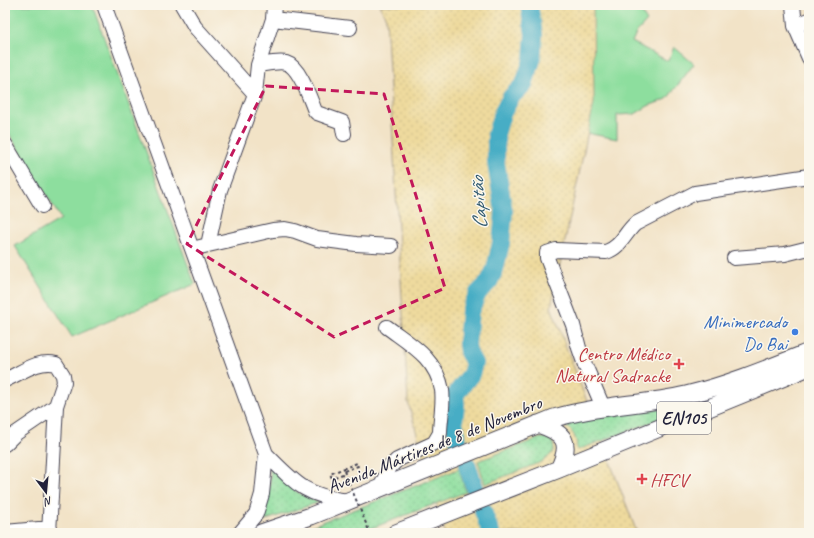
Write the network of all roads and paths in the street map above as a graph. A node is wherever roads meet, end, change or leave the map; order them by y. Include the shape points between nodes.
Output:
1 (104, 5) edge
2 (182, 5) edge
3 (793, 5) edge
4 (273, 12) edge
5 (809, 20) edge
6 (796, 26) junction
7 (350, 28) dead end
8 (809, 58) edge
9 (258, 65) junction
10 (255, 94) junction
11 (344, 134) dead end
12 (5, 144) edge
13 (809, 176) edge
14 (42, 206) dead end
15 (208, 245) junction
16 (391, 246) dead end
17 (809, 248) edge
18 (192, 249) junction
19 (734, 258) dead end
20 (387, 327) dead end
21 (809, 352) edge
22 (809, 367) edge
23 (5, 380) edge
24 (56, 406) junction
25 (604, 407) junction
26 (538, 424) junction
27 (5, 444) edge
28 (266, 454) junction
29 (559, 469) junction
30 (344, 473) junction
31 (380, 488) junction
32 (348, 501) junction
33 (49, 530) edge
34 (5, 532) edge
35 (240, 533) edge
36 (261, 533) edge
37 (370, 533) edge
38 (396, 533) edge

1 - 18 street
2 - 10 street via 204,37
3 - 6 street
4 - 7 street
4 - 9 street
5 - 6 street
6 - 8 street
9 - 10 street
9 - 11 street via 284,62 292,66 305,85 315,111 342,122
10 - 15 street via 220,190
12 - 14 street
13 - 25 street via 695,193 635,224 614,249 606,252 556,250 547,253 574,325 585,365
15 - 16 street via 285,229 317,239
15 - 18 street
17 - 19 street via 785,254
18 - 28 street
20 - 31 street via 430,361 442,391 440,434 437,439 390,466
21 - 25 main road, Avenida Mártires de 8 de Novembro / EN105 via 744,377 686,395
22 - 29 main road, EN105
23 - 24 street via 37,364 56,364 63,374 64,382
24 - 27 street via 15,434
24 - 33 street
25 - 26 main road, Avenida Mártires de 8 de Novembro / EN105 via 572,413
26 - 29 main road via 557,432 564,440 565,457
26 - 31 main road, Avenida Mártires de 8 de Novembro / EN105
28 - 32 street via 294,483 309,492 329,499
28 - 35 street via 262,494 256,514
29 - 38 main road, EN105
30 - 30 path via 358,466 357,463 330,474 332,478
30 - 37 path, bridge
31 - 32 main road, Avenida Mártires de 8 de Novembro / EN105
32 - 36 main road, Avenida Mártires de 8 de Novembro / EN105
33 - 34 street

